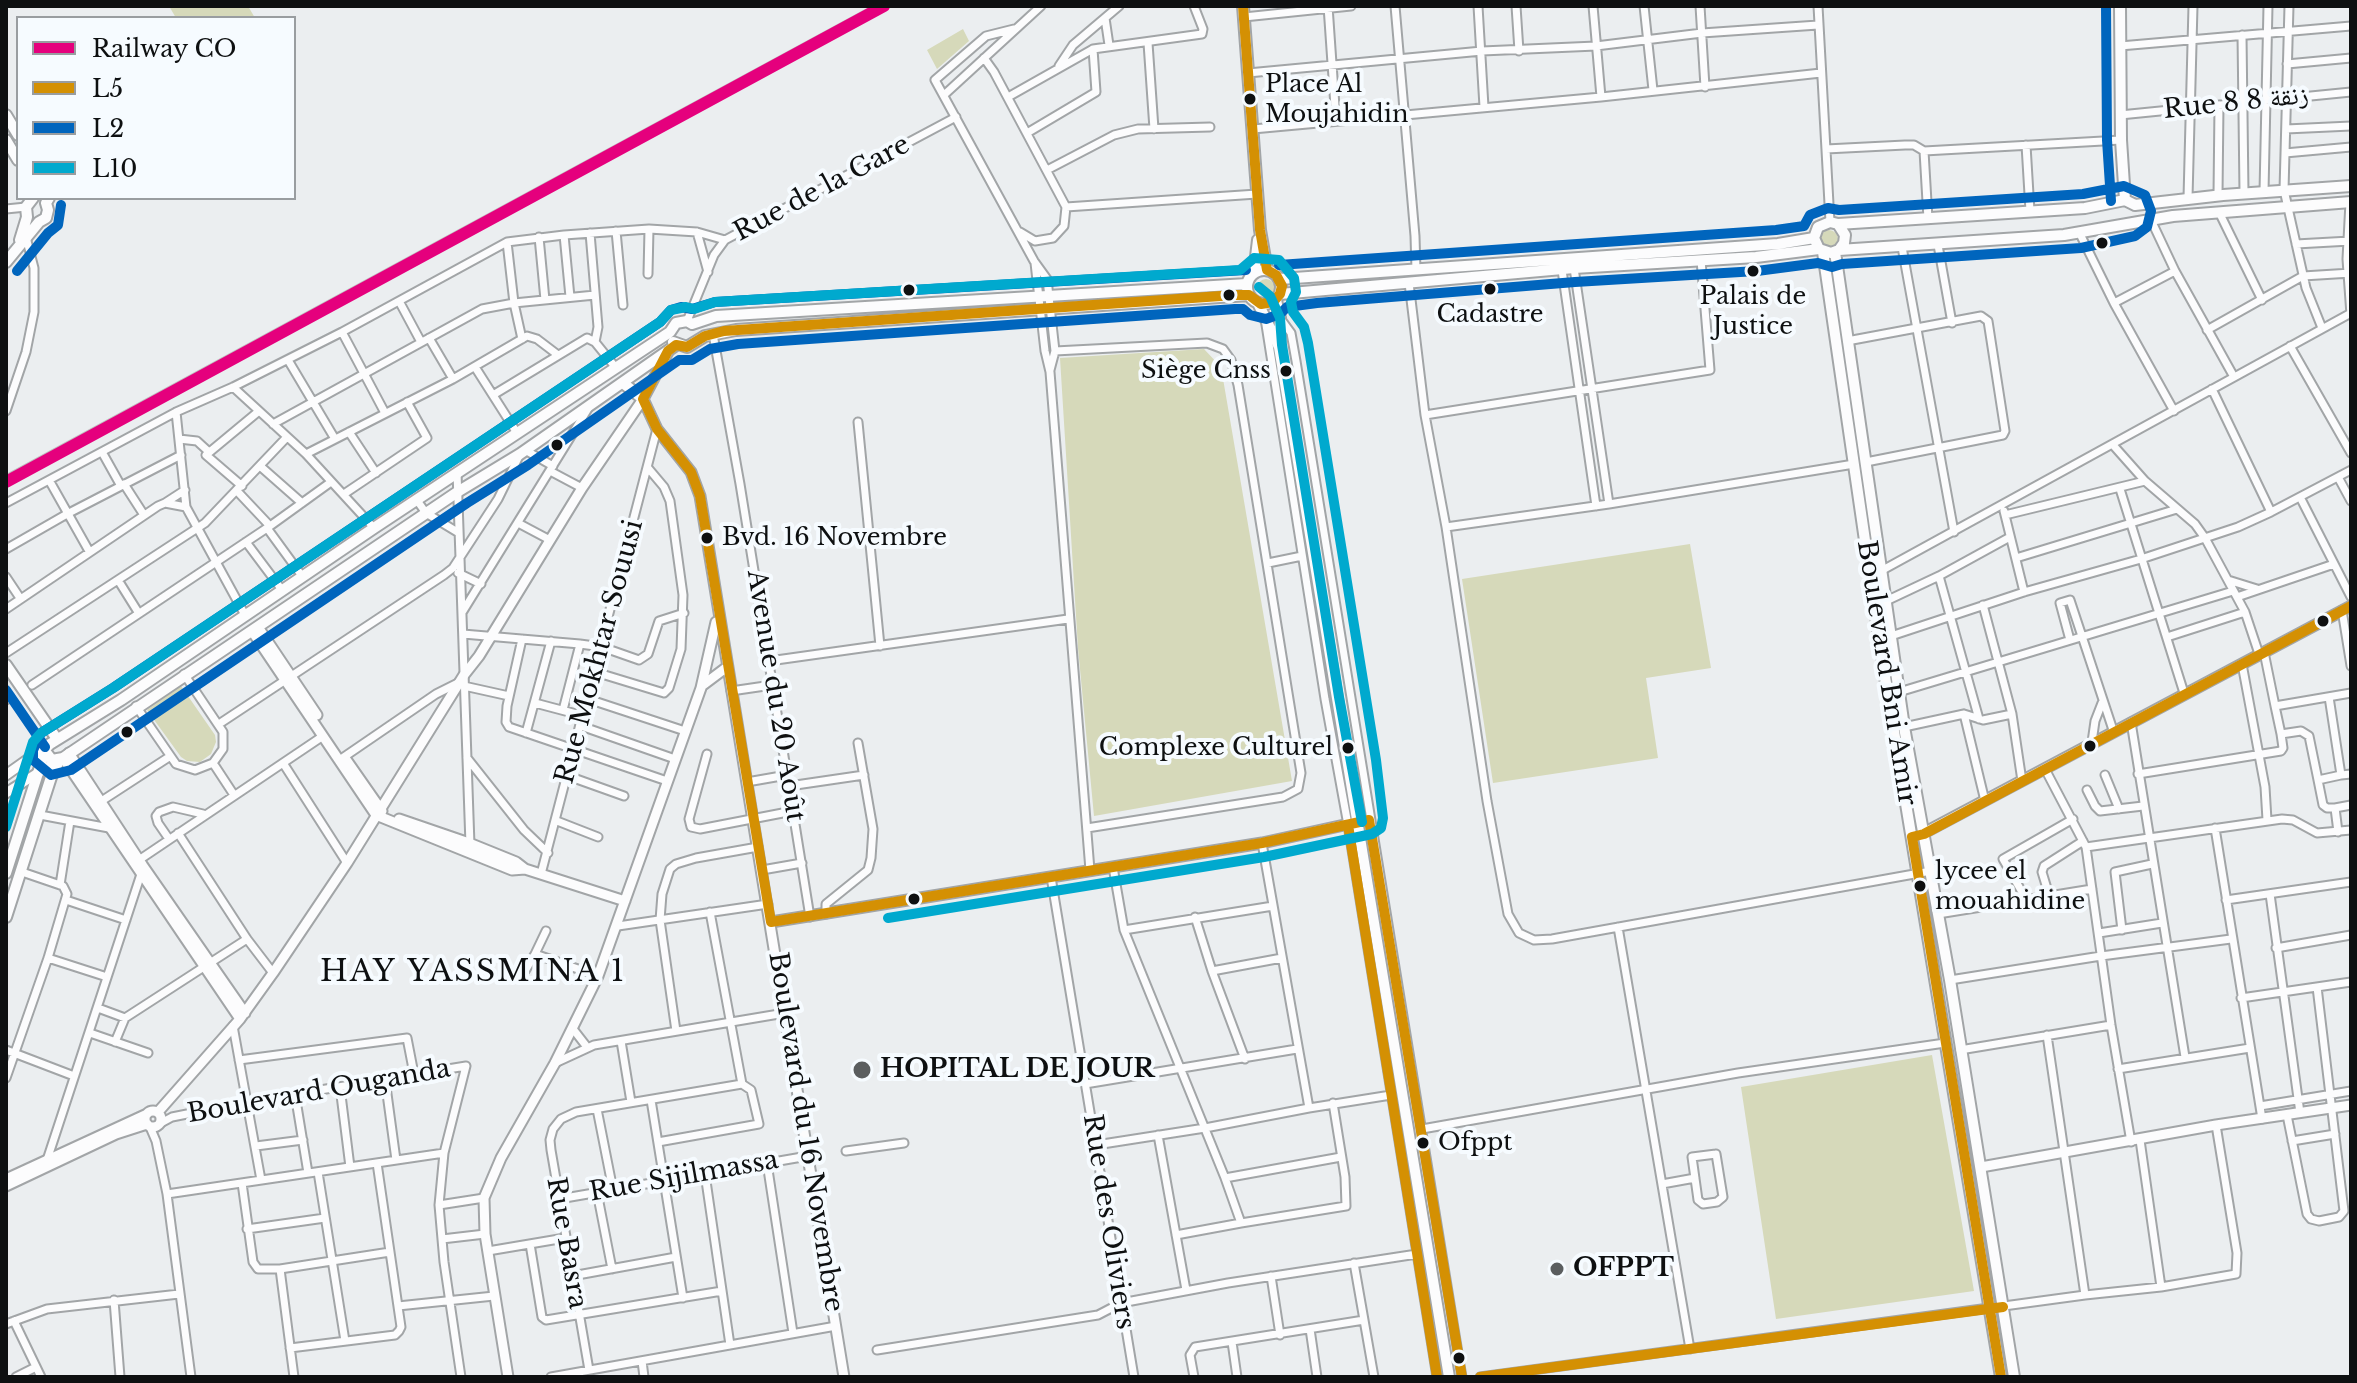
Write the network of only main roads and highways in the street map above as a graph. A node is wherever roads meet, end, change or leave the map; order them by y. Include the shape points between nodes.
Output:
1 (2120, 6) edge
2 (1244, 12) edge
3 (2351, 186) edge
4 (47, 201) edge
5 (2350, 202) edge
6 (2126, 203) junction
7 (29, 206) edge
8 (39, 222) junction
9 (1834, 223) junction
10 (2128, 223) junction
11 (1260, 230) junction
12 (1814, 238) junction
13 (17, 248) junction
14 (1821, 250) junction
15 (1837, 251) junction
16 (6, 262) edge
17 (1267, 270) junction
18 (1254, 273) junction
19 (1280, 279) junction
20 (1251, 294) junction
21 (1278, 297) junction
22 (1045, 303) junction
23 (689, 322) junction
24 (695, 340) junction
25 (672, 342) junction
26 (1279, 347) junction
27 (623, 383) junction
28 (643, 399) road end
29 (6, 665) edge
30 (52, 743) junction
31 (64, 757) junction
32 (6, 873) edge
33 (1925, 873) junction
34 (6, 917) edge
35 (1449, 1377) edge
36 (2001, 1377) edge
37 (2014, 1377) edge

1 - 6 main road
2 - 11 main road
3 - 6 main road
4 - 7 main road
4 - 8 main road via 47,215
5 - 10 main road
6 - 9 main road
6 - 10 main road via 2137,212
6 - 10 main road via 2113,210 2114,218
7 - 8 main road
7 - 13 main road
8 - 13 main road
9 - 12 main road via 1818,227
9 - 15 main road via 1845,235
10 - 15 main road via 2080,234
11 - 17 main road
11 - 18 main road
12 - 14 main road
12 - 19 main road
13 - 16 main road
14 - 15 main road
14 - 21 main road
14 - 33 main road, Boulevard Bni Amir via 1912,837
15 - 33 main road, Boulevard Bni Amir via 1924,834
17 - 18 main road
17 - 19 main road
18 - 20 main road
19 - 21 main road
20 - 21 main road via 1265,305
20 - 22 main road via 1199,285
20 - 26 main road
21 - 26 main road
22 - 23 main road via 924,302
22 - 24 main road via 751,329
23 - 24 main road via 696,330
23 - 25 main road via 676,323
24 - 25 main road via 687,347
25 - 27 main road
25 - 30 main road via 616,368
26 - 35 main road
27 - 28 main road
27 - 31 main road
29 - 30 main road
30 - 31 main road via 49,759
30 - 31 main road via 70,741
30 - 32 main road
31 - 34 main road via 51,777
33 - 36 main road, Boulevard Bni Amir via 1945,1043
33 - 37 main road, Boulevard Bni Amir via 1950,980

